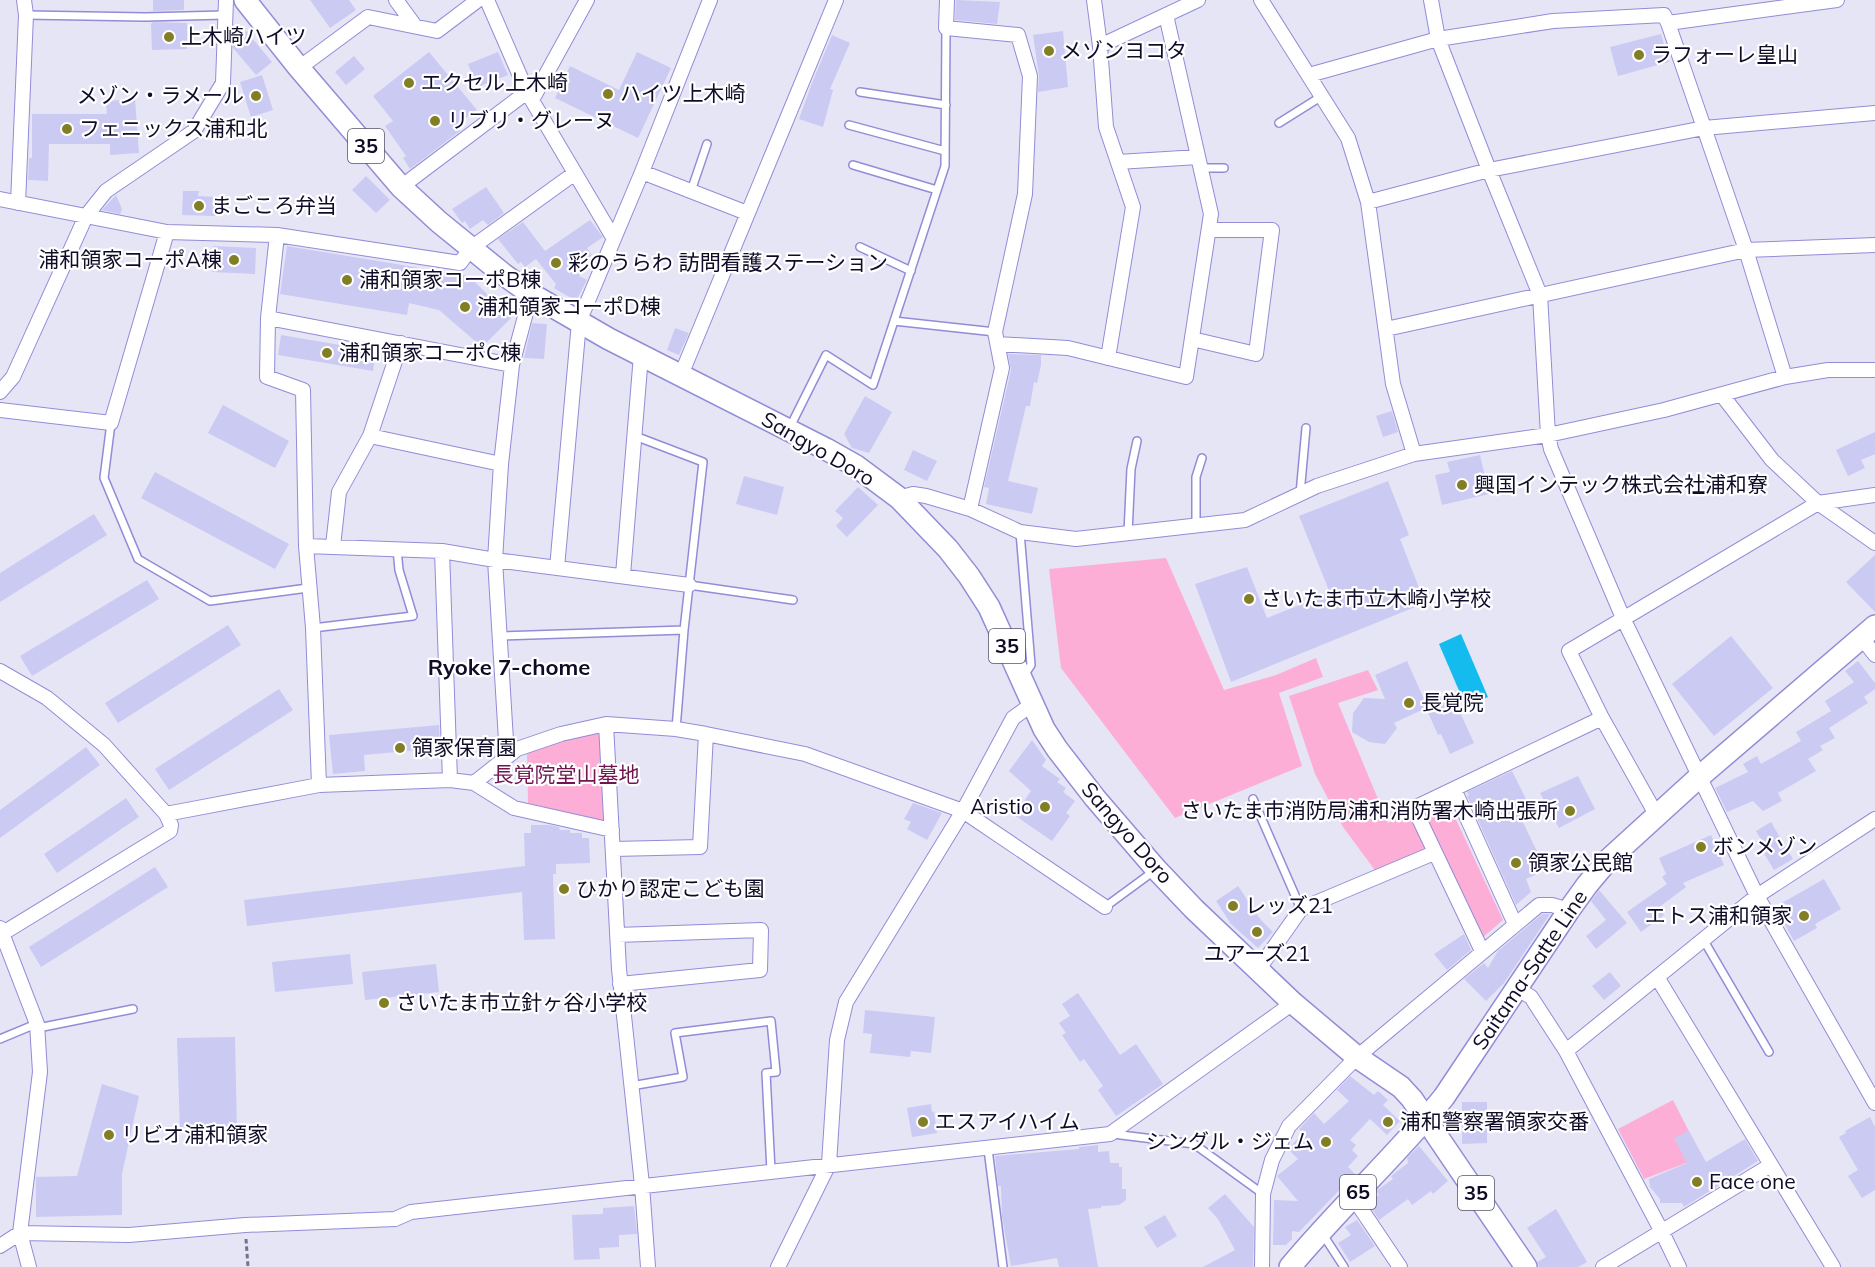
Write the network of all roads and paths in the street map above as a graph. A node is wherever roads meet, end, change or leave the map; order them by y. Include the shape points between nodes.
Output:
1 (24, 0) edge
2 (226, 0) edge
3 (245, 0) edge
4 (396, 0) edge
5 (478, 0) edge
6 (487, 0) edge
7 (587, 0) edge
8 (710, 0) edge
9 (836, 0) edge
10 (947, 0) edge
11 (1094, 0) edge
12 (1198, 0) edge
13 (1261, 0) edge
14 (1431, 0) edge
15 (1837, 0) edge
16 (26, 15) junction
17 (225, 15) junction
18 (1166, 15) junction
19 (1668, 23) junction
20 (415, 26) junction
21 (946, 28) junction
22 (1438, 39) junction
23 (1100, 46) junction
24 (299, 68) junction
25 (1309, 75) junction
26 (860, 92) dead end
27 (530, 96) junction
28 (1322, 96) junction
29 (945, 105) junction
30 (1875, 113) edge
31 (1279, 123) dead end
32 (849, 125) dead end
33 (1704, 128) junction
34 (707, 144) dead end
35 (945, 152) junction
36 (1118, 162) junction
37 (1200, 163) junction
38 (853, 165) dead end
39 (1224, 168) dead end
40 (1489, 170) junction
41 (642, 172) junction
42 (575, 173) junction
43 (401, 187) junction
44 (937, 190) junction
45 (691, 191) junction
46 (1368, 202) junction
47 (7, 203) edge
48 (747, 213) junction
49 (86, 216) junction
50 (1209, 230) junction
51 (167, 232) junction
52 (276, 235) junction
53 (614, 238) junction
54 (1875, 245) edge
55 (471, 248) junction
56 (860, 248) dead end
57 (1746, 250) junction
58 (911, 271) junction
59 (531, 294) junction
60 (1540, 295) junction
61 (268, 318) junction
62 (894, 321) junction
63 (579, 322) junction
64 (1386, 329) junction
65 (996, 338) junction
66 (1192, 339) junction
67 (401, 343) junction
68 (641, 355) junction
69 (1108, 358) junction
70 (512, 365) junction
71 (1875, 370) edge
72 (681, 375) junction
73 (1785, 377) junction
74 (0, 392) edge
75 (1722, 395) junction
76 (0, 410) edge
77 (111, 423) junction
78 (1306, 428) dead end
79 (789, 430) junction
80 (1548, 435) junction
81 (370, 436) junction
82 (635, 436) junction
83 (1137, 441) dead end
84 (1414, 454) junction
85 (1202, 458) dead end
86 (501, 464) junction
87 (1300, 494) junction
88 (1875, 495) edge
89 (899, 498) junction
90 (1818, 503) junction
91 (970, 509) junction
92 (1196, 525) junction
93 (1020, 532) junction
94 (1128, 533) junction
95 (1875, 543) edge
96 (306, 546) junction
97 (333, 546) junction
98 (397, 549) junction
99 (442, 551) junction
100 (495, 560) junction
101 (557, 568) junction
102 (623, 575) junction
103 (688, 585) junction
104 (308, 588) junction
105 (793, 600) dead end
106 (1623, 618) junction
107 (313, 628) junction
108 (684, 630) junction
109 (1869, 632) edge
110 (500, 636) junction
111 (1875, 655) edge
112 (0, 671) edge
113 (1021, 680) junction
114 (1031, 705) junction
115 (1602, 718) junction
116 (606, 724) junction
117 (676, 729) junction
118 (706, 734) junction
119 (507, 757) junction
120 (1698, 778) junction
121 (450, 780) junction
122 (474, 783) junction
123 (320, 785) junction
124 (1454, 789) junction
125 (1253, 799) dead end
126 (963, 811) junction
127 (166, 814) junction
128 (1657, 816) junction
129 (1874, 824) edge
130 (612, 830) junction
131 (613, 849) junction
132 (1434, 853) junction
133 (1156, 869) junction
134 (1756, 896) junction
135 (1105, 907) joint
136 (1301, 909) junction
137 (1569, 910) junction
138 (1515, 924) junction
139 (1, 932) edge
140 (617, 935) junction
141 (1703, 939) junction
142 (1482, 951) junction
143 (1258, 970) junction
144 (1657, 977) junction
145 (620, 984) junction
146 (1518, 989) junction
147 (1293, 1003) junction
148 (133, 1009) dead end
149 (38, 1026) junction
150 (0, 1039) edge
151 (1566, 1051) junction
152 (1769, 1052) dead end
153 (1357, 1057) junction
154 (631, 1086) junction
155 (1875, 1103) edge
156 (1427, 1118) junction
157 (1110, 1134) junction
158 (988, 1149) junction
159 (829, 1164) junction
160 (1771, 1165) junction
161 (771, 1171) junction
162 (642, 1185) junction
163 (1263, 1194) junction
164 (1353, 1197) junction
165 (245, 1225) junction
166 (1321, 1231) junction
167 (1662, 1232) junction
168 (20, 1233) junction
169 (0, 1246) edge
170 (28, 1267) edge
171 (248, 1267) edge
172 (648, 1267) edge
173 (778, 1267) edge
174 (1003, 1267) edge
175 (1262, 1267) edge
176 (1290, 1267) edge
177 (1344, 1267) edge
178 (1400, 1267) edge
179 (1526, 1267) edge
180 (1603, 1267) edge
181 (1679, 1267) edge
182 (1833, 1267) edge

1 - 16 street
2 - 17 street
3 - 24 main road, Sangyo Doro / 35
4 - 20 street
5 - 20 street via 437,31
6 - 27 street
7 - 27 street
8 - 41 street
9 - 48 street
10 - 21 street
11 - 23 street
12 - 18 street
13 - 25 street
14 - 22 street
15 - 19 street
16 - 17 lane
16 - 47 street
17 - 49 street via 224,83 194,131 106,191
18 - 23 street
18 - 37 street
19 - 22 street via 1664,15 1552,21
19 - 33 street
20 - 24 street via 368,17
21 - 29 lane
21 - 65 street via 1018,35 1030,76 1025,194
22 - 25 street
22 - 40 street
23 - 36 street via 1106,127
24 - 43 main road, Sangyo Doro / 35
25 - 28 street
26 - 29 lane
27 - 42 street
27 - 43 street
28 - 31 lane
28 - 46 street via 1348,138
29 - 35 lane
30 - 33 street
32 - 35 lane
33 - 40 street
33 - 57 street
34 - 45 lane
35 - 44 lane
36 - 37 street
36 - 69 street via 1133,207
37 - 39 lane
37 - 50 street via 1211,214
38 - 44 lane
40 - 46 street
40 - 60 street
41 - 45 street
41 - 53 street
42 - 53 street
42 - 55 street
43 - 55 main road, Sangyo Doro / 35
44 - 58 lane
45 - 48 street
46 - 64 street
47 - 49 street
48 - 72 street
49 - 51 street
49 - 74 street via 13,377
50 - 66 street
50 - 66 street via 1272,230 1256,354
51 - 52 street
51 - 77 street
52 - 55 street via 460,263
52 - 61 street
53 - 63 street
54 - 57 street
55 - 59 main road, Sangyo Doro / 35
56 - 58 lane
57 - 60 street
57 - 73 street
58 - 62 lane
59 - 63 main road, Sangyo Doro / 35
59 - 70 street
60 - 64 street
60 - 80 street
61 - 67 street
61 - 96 street via 267,377 303,390
62 - 65 lane
62 - 79 lane via 873,385 826,355
63 - 68 main road, Sangyo Doro / 35
63 - 101 street
64 - 84 street via 1394,384
65 - 69 street
65 - 91 street via 1002,368
66 - 69 street via 1186,377
67 - 70 street
67 - 81 street
68 - 72 main road, Sangyo Doro / 35
68 - 82 street
70 - 86 street
71 - 73 street via 1828,370
72 - 79 main road, Sangyo Doro / 35
73 - 75 street
75 - 80 street
75 - 90 street via 1772,460
76 - 77 street
77 - 104 lane via 104,478 138,559 210,602
78 - 87 lane
79 - 89 main road, Sangyo Doro / 35 via 856,466
80 - 84 street
80 - 106 street
81 - 86 street
81 - 97 street via 339,492
82 - 102 street
82 - 103 lane via 704,462
83 - 94 lane via 1131,469
84 - 87 street
85 - 92 lane via 1196,477
86 - 100 street
87 - 92 street via 1245,520
88 - 90 street
89 - 91 street via 913,494
89 - 113 main road, Sangyo Doro / 35 via 969,576 989,607
90 - 95 street
90 - 106 street
91 - 93 street
92 - 94 street
93 - 94 street via 1076,539
93 - 113 lane via 1031,665
96 - 97 street
96 - 104 street
97 - 98 street
98 - 99 street
98 - 107 lane via 413,616
99 - 100 street
99 - 121 street
100 - 101 street
100 - 110 street
101 - 102 street
102 - 103 street
103 - 105 lane
103 - 108 lane
104 - 107 street
106 - 115 street via 1569,651
106 - 120 street
107 - 123 street
108 - 110 lane
108 - 117 lane
109 - 111 street
109 - 120 main road, Saitama-Satte Line / 65
110 - 119 street
112 - 127 street via 48,698 104,745
113 - 114 main road, Sangyo Doro / 35
114 - 126 street via 1013,718
114 - 133 main road, Sangyo Doro / 35 via 1057,749
115 - 124 street
115 - 128 street
116 - 117 street
116 - 119 street via 561,734 517,749
116 - 130 street
117 - 118 street
118 - 126 street via 805,754
118 - 131 street via 700,847
119 - 122 street
120 - 128 main road, Saitama-Satte Line / 65
120 - 134 street
121 - 122 street
121 - 123 street
122 - 130 street via 514,808
123 - 127 street
124 - 132 street via 1414,808
124 - 138 street
125 - 136 lane
126 - 135 street
126 - 159 street via 846,1002 837,1041
127 - 139 street via 170,831
128 - 137 main road, Saitama-Satte Line / 65 via 1608,860
129 - 134 street
130 - 131 street
131 - 140 street
132 - 136 street
132 - 142 street
133 - 135 lane
133 - 143 main road, Sangyo Doro / 35
134 - 141 street
134 - 155 street
136 - 143 street
137 - 138 street via 1539,905
137 - 146 main road, Saitama-Satte Line / 65
138 - 142 street
139 - 149 street
140 - 145 street
140 - 145 street via 761,930 760,970
141 - 144 street
141 - 152 lane
142 - 153 street
143 - 147 main road, Sangyo Doro / 35
144 - 151 street
144 - 160 street
145 - 154 street
146 - 151 street via 1531,997
146 - 156 main road, Saitama-Satte Line / 65
147 - 153 main road, Sangyo Doro / 35
147 - 157 street
148 - 149 lane
149 - 150 lane
149 - 168 street via 40,1072
151 - 167 street
153 - 156 main road, Sangyo Doro / 35 via 1401,1087
153 - 163 street via 1289,1126 1272,1160
154 - 161 lane via 683,1077 675,1033 771,1021 776,1072 766,1073
154 - 162 street
156 - 164 main road, Saitama-Satte Line / 65
156 - 179 main road, Sangyo Doro / 35
157 - 158 street
157 - 163 lane via 1194,1144
158 - 159 street
158 - 174 lane
159 - 161 street
159 - 173 street
160 - 167 street
160 - 182 street
161 - 162 street
162 - 165 street via 411,1212 395,1219
162 - 172 street
163 - 175 street
164 - 166 main road, Saitama-Satte Line / 65
164 - 178 street
165 - 168 street via 129,1235
165 - 171 path
166 - 176 main road, Saitama-Satte Line / 65
166 - 177 lane
167 - 180 street
167 - 181 street
168 - 169 street
168 - 170 street

